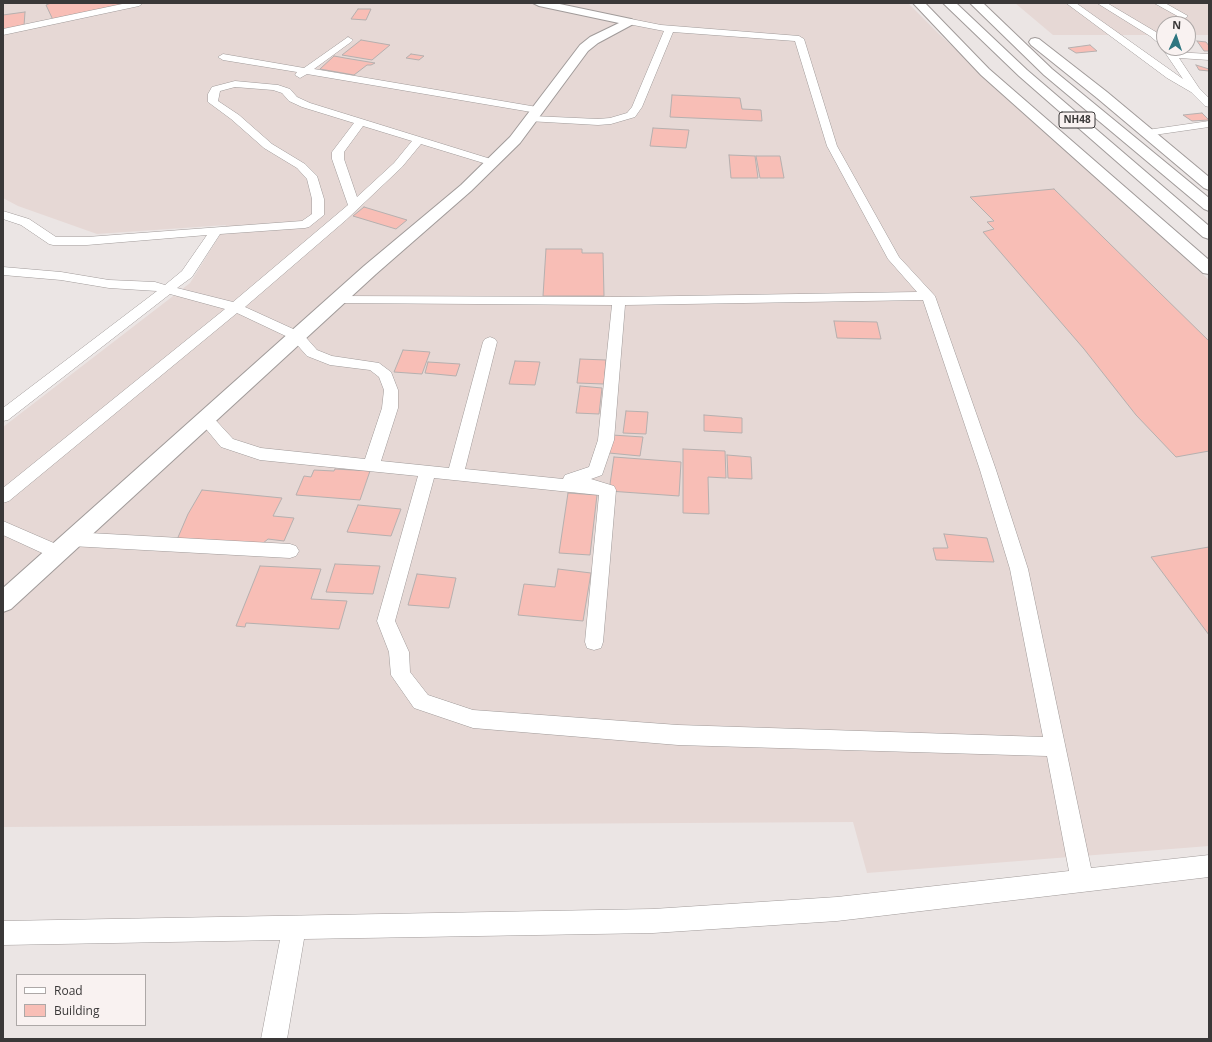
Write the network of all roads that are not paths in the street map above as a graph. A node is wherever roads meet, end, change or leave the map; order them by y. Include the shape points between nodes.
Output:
1 (139, 3) edge
2 (539, 3) edge
3 (919, 3) edge
4 (949, 3) edge
5 (976, 3) edge
6 (991, 3) edge
7 (1070, 3) edge
8 (1101, 3) edge
9 (1158, 3) edge
10 (1184, 16) dead end
11 (631, 22) junction
12 (670, 28) junction
13 (3, 32) edge
14 (1156, 37) edge
15 (348, 40) dead end
16 (1196, 55) edge
17 (1173, 56) edge
18 (223, 57) dead end
19 (1209, 57) edge
20 (304, 71) junction
21 (1195, 90) junction
22 (286, 91) junction
23 (1209, 104) edge
24 (535, 114) junction
25 (360, 122) junction
26 (1209, 124) edge
27 (1147, 133) junction
28 (419, 140) junction
29 (490, 162) junction
30 (1209, 185) edge
31 (354, 206) junction
32 (1209, 206) edge
33 (3, 214) edge
34 (215, 232) junction
35 (1209, 234) edge
36 (1209, 269) edge
37 (3, 271) edge
38 (168, 289) junction
39 (928, 296) junction
40 (339, 299) junction
41 (619, 301) junction
42 (235, 307) junction
43 (297, 336) junction
44 (490, 342) dead end
45 (22, 401) junction
46 (3, 402) edge
47 (3, 416) edge
48 (205, 418) junction
49 (371, 465) junction
50 (428, 470) junction
51 (456, 473) junction
52 (608, 490) junction
53 (3, 497) edge
54 (3, 528) edge
55 (71, 539) junction
56 (290, 551) dead end
57 (57, 552) junction
58 (3, 602) edge
59 (594, 642) dead end
60 (1055, 747) junction
61 (1209, 866) edge
62 (1082, 880) junction
63 (294, 927) junction
64 (3, 933) edge
65 (274, 1039) edge

1 - 13 street
2 - 11 main road
3 - 36 main road via 985,72
4 - 35 main road, NH48 via 1023,73
5 - 32 main road, NH48 via 1048,72
6 - 27 main road via 1006,19
7 - 21 street via 1170,76
8 - 14 street
9 - 10 street
11 - 12 street
11 - 24 main road via 594,40 584,48
12 - 24 street via 637,107 631,115 611,121
12 - 39 street via 799,39 832,146 894,259
15 - 20 street
16 - 19 street
17 - 21 street
18 - 20 street
20 - 22 street
20 - 24 street
21 - 23 street
22 - 25 street via 306,105
22 - 34 street via 274,87 235,84 216,89 212,102 235,117 268,146 301,166 313,178 318,199 318,215 305,224
24 - 29 main road via 515,140
25 - 28 street
25 - 31 street via 338,152
26 - 27 street
27 - 30 main road
28 - 29 street
28 - 31 street via 398,165
29 - 40 main road via 466,188
31 - 42 street
33 - 34 street via 25,222 53,241 87,242
34 - 38 street via 187,274
37 - 38 street
38 - 42 street
38 - 45 street
39 - 41 street
39 - 60 street via 1019,569
40 - 41 street
40 - 43 main road
41 - 52 street via 606,440 596,472 571,479
42 - 43 street
42 - 53 street
43 - 48 main road
43 - 49 street via 312,353 330,360 374,366 386,375 391,390 390,408
44 - 51 street
45 - 46 street
45 - 47 street
48 - 49 street via 228,443 260,454
48 - 55 main road
49 - 50 street
50 - 51 street
50 - 60 street via 386,621 399,652 401,675 421,702 473,719 678,735
51 - 52 street
52 - 59 street
54 - 57 street
55 - 56 street
55 - 57 main road
57 - 58 main road
60 - 62 street
61 - 62 street
62 - 63 street via 837,909 660,920
63 - 64 street
63 - 65 street

